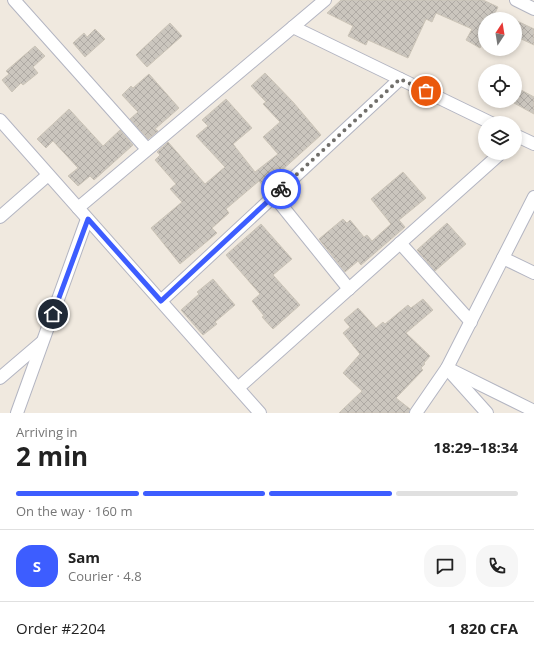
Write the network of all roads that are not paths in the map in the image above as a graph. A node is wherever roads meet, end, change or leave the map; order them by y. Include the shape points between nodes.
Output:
1 (14, 0) edge
2 (325, 0) edge
3 (516, 0) edge
4 (534, 9) edge
5 (293, 27) junction
6 (400, 79) junction
7 (478, 117) edge
8 (0, 120) edge
9 (522, 139) edge
10 (534, 144) edge
11 (147, 150) junction
12 (493, 160) edge
13 (48, 175) junction
14 (274, 196) junction
15 (534, 197) edge
16 (78, 208) junction
17 (0, 217) edge
18 (88, 219) junction
19 (400, 243) junction
20 (503, 258) junction
21 (534, 273) edge
22 (349, 288) junction
23 (161, 301) junction
24 (471, 322) junction
25 (43, 342) junction
26 (447, 368) junction
27 (0, 378) edge
28 (238, 388) junction
29 (534, 411) edge
30 (17, 413) edge
31 (260, 413) edge
32 (416, 413) edge
33 (487, 413) edge

1 - 11 street
2 - 5 street
3 - 4 street
5 - 6 street
5 - 11 street
6 - 7 street
6 - 14 street
8 - 13 street
9 - 10 street
11 - 16 street
12 - 19 street
13 - 16 street
13 - 17 street
14 - 22 street
14 - 23 street
15 - 20 street
16 - 18 street
18 - 23 street
18 - 25 street
19 - 22 street
19 - 24 street
20 - 21 street
20 - 24 street
22 - 28 street
23 - 28 street
24 - 26 street
25 - 27 street
25 - 30 street
26 - 29 street
26 - 32 street
26 - 33 street
28 - 31 street

